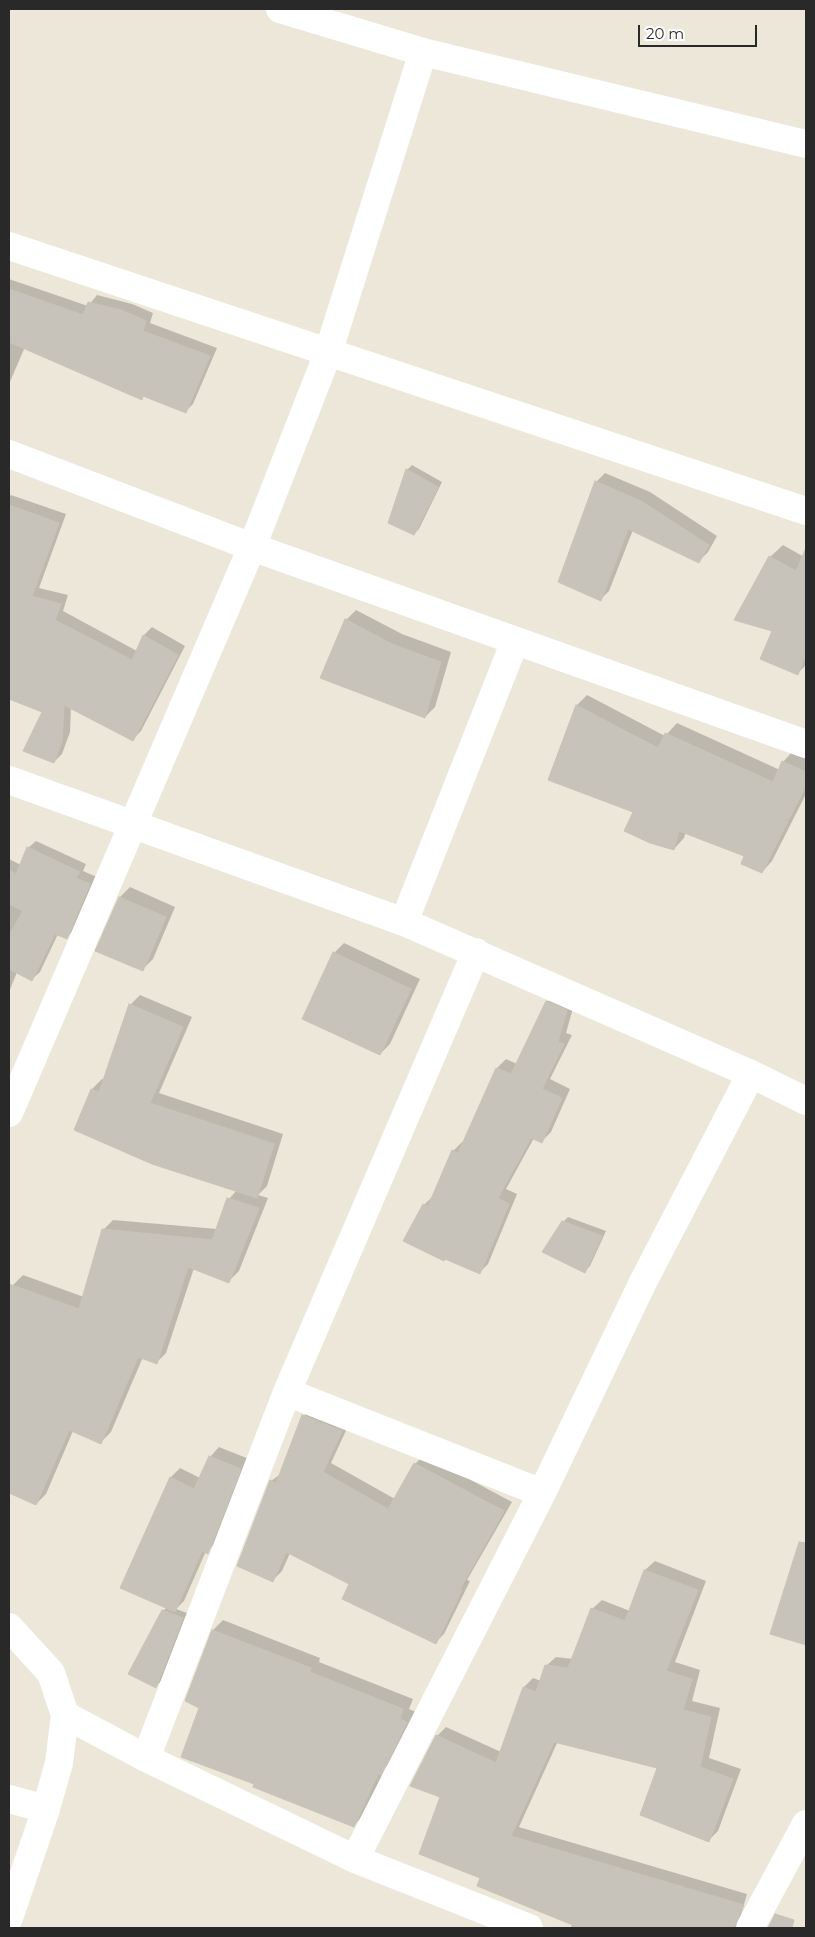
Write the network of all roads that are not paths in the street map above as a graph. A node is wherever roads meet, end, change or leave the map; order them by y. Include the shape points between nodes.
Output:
1 (280, 9) edge
2 (423, 52) junction
3 (806, 144) edge
4 (9, 246) edge
5 (328, 353) junction
6 (9, 454) edge
7 (806, 511) edge
8 (252, 547) junction
9 (515, 641) junction
10 (806, 744) edge
11 (9, 780) edge
12 (134, 826) junction
13 (404, 922) junction
14 (476, 952) junction
15 (751, 1074) junction
16 (806, 1101) edge
17 (9, 1113) edge
18 (287, 1392) junction
19 (542, 1493) junction
20 (9, 1627) edge
21 (65, 1715) junction
22 (146, 1758) junction
23 (9, 1799) edge
24 (46, 1809) junction
25 (806, 1824) edge
26 (355, 1860) junction
27 (9, 1918) edge
28 (529, 1928) edge
29 (750, 1928) edge

1 - 2 street
2 - 3 street
2 - 5 street
4 - 5 street
5 - 7 street
5 - 8 street
6 - 8 street
8 - 9 street
8 - 12 street
9 - 10 street
9 - 13 street
11 - 12 street
12 - 13 street
12 - 17 street
13 - 14 street
14 - 15 street
14 - 18 street
15 - 16 street
15 - 19 street via 643,1282
18 - 19 street
18 - 22 street
19 - 26 street
20 - 21 street via 51,1673
21 - 22 street
21 - 24 street via 59,1763
22 - 26 street
23 - 24 street
24 - 27 street
25 - 29 street
26 - 28 street

